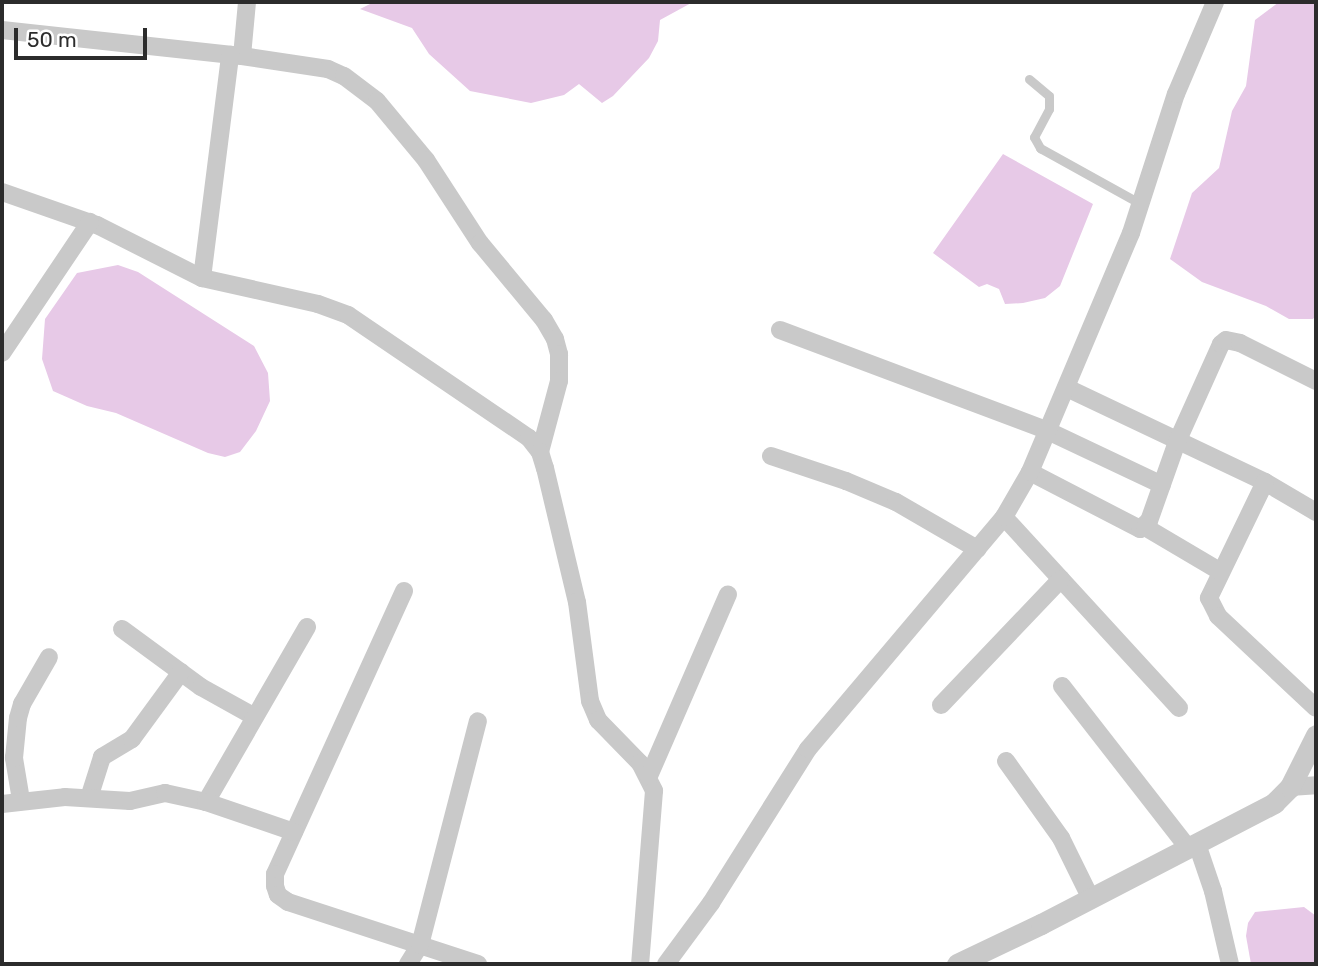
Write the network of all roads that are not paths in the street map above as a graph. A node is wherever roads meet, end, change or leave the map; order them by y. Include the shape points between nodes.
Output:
1 (247, 2) edge
2 (1215, 2) edge
3 (2, 30) edge
4 (236, 55) junction
5 (1029, 79) dead end
6 (2, 192) edge
7 (1140, 204) junction
8 (90, 222) junction
9 (202, 278) junction
10 (780, 330) dead end
11 (2, 353) edge
12 (1316, 381) edge
13 (1067, 388) junction
14 (1048, 431) junction
15 (1177, 442) junction
16 (540, 452) junction
17 (771, 456) dead end
18 (1030, 472) junction
19 (1265, 482) junction
20 (1162, 485) junction
21 (1316, 512) edge
22 (1004, 517) junction
23 (1145, 527) junction
24 (977, 549) junction
25 (1221, 572) junction
26 (1061, 579) junction
27 (404, 591) dead end
28 (729, 594) dead end
29 (307, 627) dead end
30 (122, 629) dead end
31 (50, 657) dead end
32 (181, 672) junction
33 (1062, 686) dead end
34 (942, 705) dead end
35 (1179, 708) dead end
36 (1316, 708) edge
37 (253, 716) junction
38 (10, 718) edge
39 (478, 721) dead end
40 (1316, 735) edge
41 (1006, 761) dead end
42 (9, 773) edge
43 (649, 776) junction
44 (1316, 785) edge
45 (1290, 787) junction
46 (89, 798) junction
47 (21, 800) junction
48 (206, 802) junction
49 (2, 804) edge
50 (294, 832) junction
51 (1193, 847) junction
52 (1091, 899) junction
53 (420, 945) junction
54 (408, 964) edge
55 (478, 964) edge
56 (640, 964) edge
57 (666, 964) edge
58 (957, 964) edge
59 (1230, 964) edge

1 - 4 street
2 - 7 street via 1176,94
3 - 4 street
4 - 9 street
4 - 16 street via 328,69 344,76 377,101 426,160 480,243 555,339 559,380
5 - 7 lane via 1049,96 1049,109 1034,136 1040,148
6 - 8 street
7 - 13 street
8 - 9 street
8 - 11 street
9 - 16 street via 348,315 511,423
10 - 14 street
12 - 15 street via 1226,340
13 - 14 street
13 - 15 street
14 - 18 street
14 - 20 street
15 - 19 street
15 - 20 street
16 - 43 street via 578,602 590,701 598,720
17 - 24 street via 896,502
18 - 22 street
18 - 23 street via 1134,528
19 - 21 street
19 - 25 street
20 - 23 street
22 - 24 street
22 - 26 street
23 - 25 street
24 - 57 street via 807,749 711,903
25 - 36 street via 1209,598 1212,608
26 - 34 street
26 - 35 street
27 - 50 street
28 - 43 street
29 - 37 street
30 - 32 street
31 - 38 street
32 - 37 street
32 - 46 street via 132,739 102,757
33 - 51 street
37 - 48 street
38 - 42 street via 14,738
39 - 53 street
40 - 45 street
41 - 52 street via 1061,838
42 - 47 street
43 - 56 street via 654,804
44 - 45 street
45 - 51 street via 1274,803
46 - 47 street
46 - 48 street via 130,800 165,793
47 - 49 street
48 - 50 street
50 - 53 street via 275,874 278,895
51 - 52 street
51 - 59 street via 1216,901
52 - 58 street
53 - 54 street
53 - 55 street

